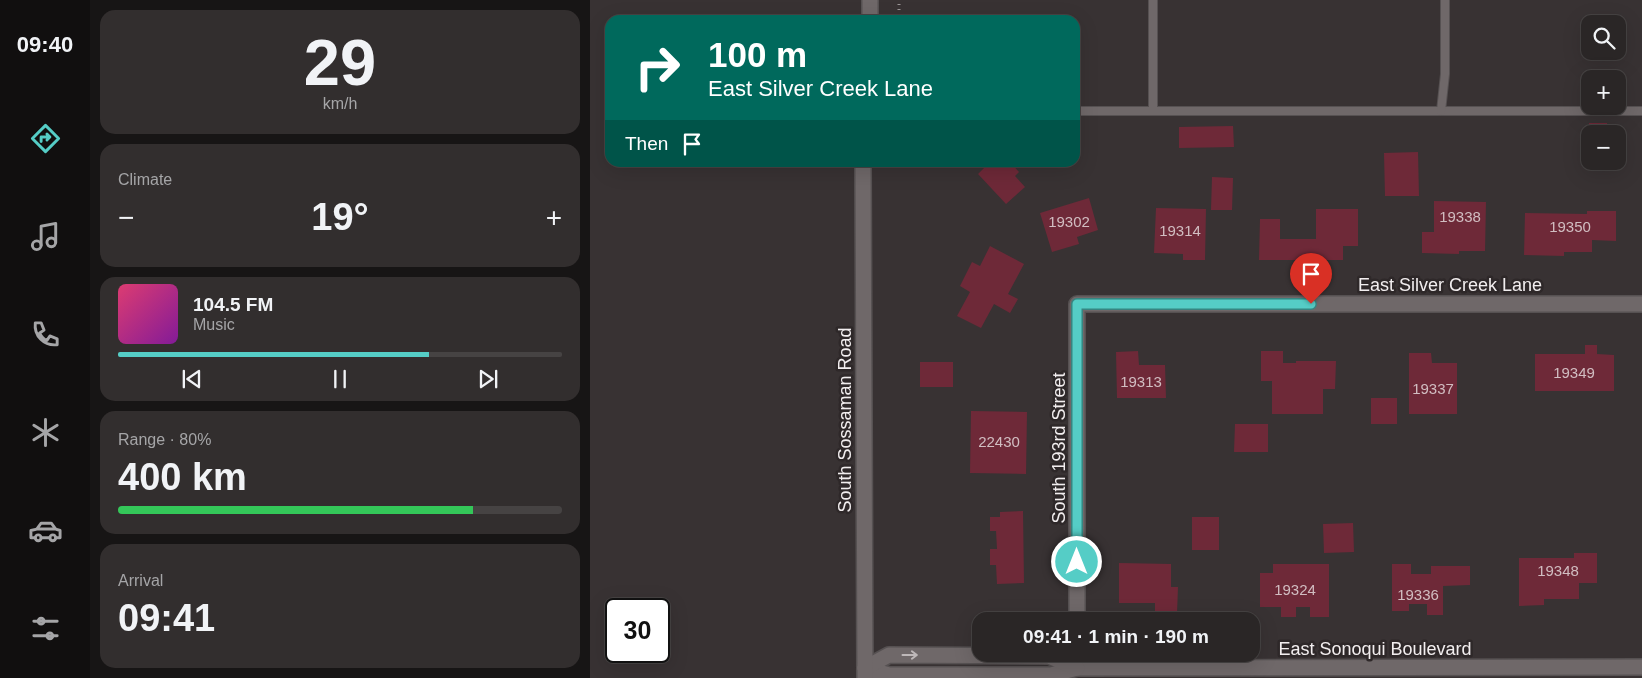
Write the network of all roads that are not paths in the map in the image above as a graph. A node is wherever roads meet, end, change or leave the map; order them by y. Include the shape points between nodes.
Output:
1 (870, 0) edge
2 (1153, 0) edge
3 (1444, 0) edge
4 (870, 15) edge
5 (1642, 111) edge
6 (1080, 112) edge
7 (1153, 112) junction
8 (1441, 112) junction
9 (863, 167) edge
10 (1077, 304) joint
11 (1642, 304) edge
12 (1077, 612) edge
13 (1077, 667) edge
14 (1642, 667) edge
15 (1625, 672) edge
16 (865, 673) edge
17 (1350, 673) edge

1 - 4 street
2 - 7 lane
3 - 8 lane via 1445,74
5 - 8 lane
6 - 7 lane
7 - 8 lane
9 - 16 street, South Sossaman Road
10 - 11 street, East Silver Creek Lane
10 - 12 street, South 193rd Street
13 - 16 street, East Sonoqui Boulevard via 1049,656 889,655
13 - 17 street, East Sonoqui Boulevard
14 - 15 street, East Sonoqui Boulevard
15 - 17 street, East Sonoqui Boulevard

